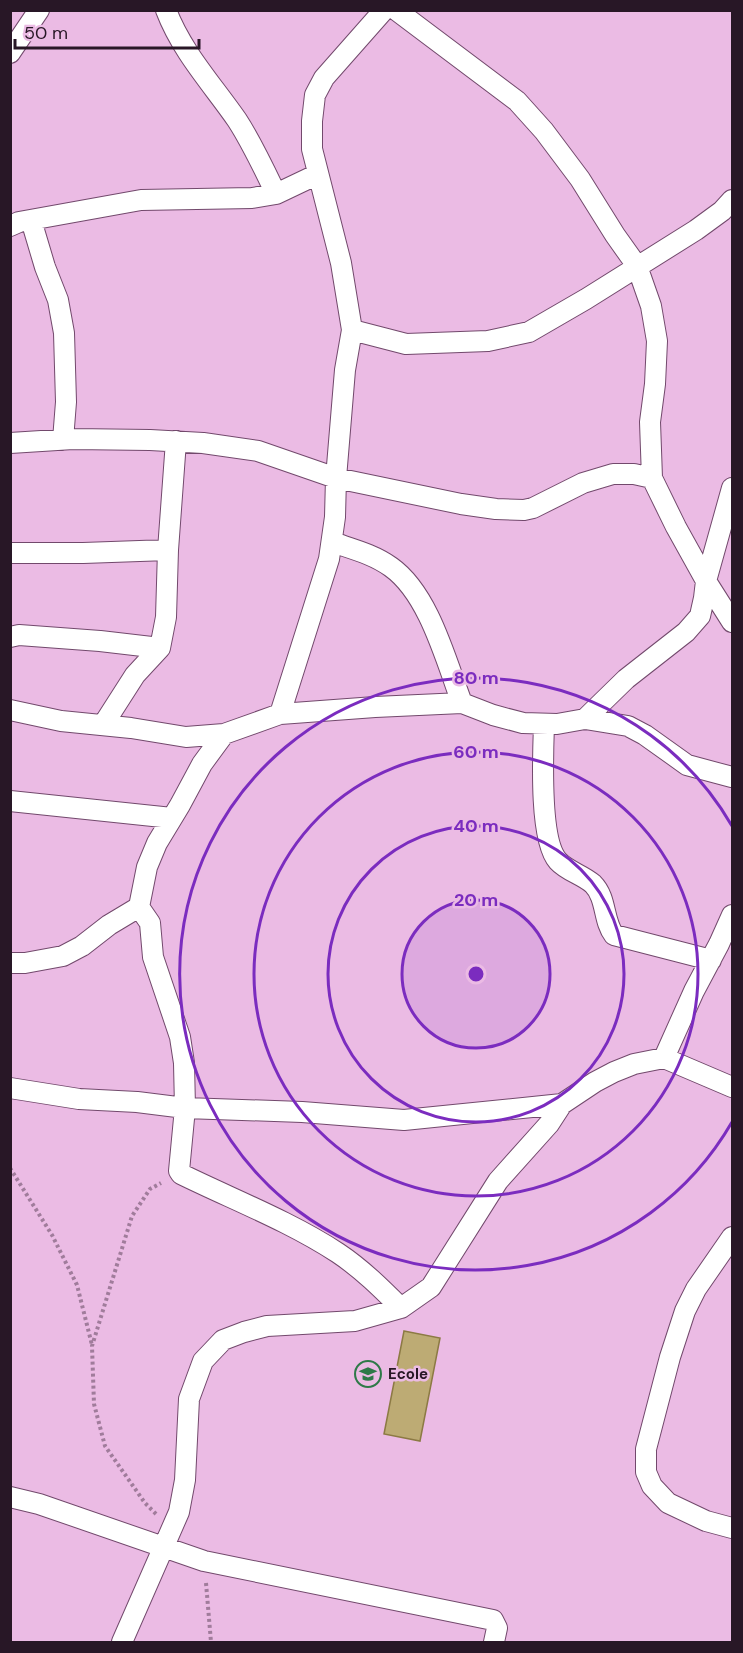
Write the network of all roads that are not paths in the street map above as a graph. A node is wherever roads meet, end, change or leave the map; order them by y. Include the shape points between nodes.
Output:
1 (39, 10) edge
2 (166, 10) edge
3 (384, 10) edge
4 (396, 10) edge
5 (10, 53) edge
6 (318, 174) junction
7 (276, 194) junction
8 (732, 200) edge
9 (31, 219) junction
10 (10, 226) edge
11 (637, 266) junction
12 (352, 330) junction
13 (63, 440) junction
14 (176, 441) junction
15 (10, 443) edge
16 (336, 478) junction
17 (652, 478) junction
18 (732, 488) edge
19 (332, 542) junction
20 (168, 550) junction
21 (10, 553) edge
22 (706, 581) junction
23 (732, 622) edge
24 (10, 637) edge
25 (160, 648) junction
26 (462, 703) junction
27 (10, 710) edge
28 (280, 714) junction
29 (585, 719) junction
30 (544, 724) junction
31 (103, 725) junction
32 (224, 734) junction
33 (732, 777) edge
34 (10, 801) edge
35 (172, 818) junction
36 (140, 907) junction
37 (732, 915) edge
38 (721, 950) edge
39 (10, 963) edge
40 (664, 1059) junction
41 (732, 1087) edge
42 (10, 1088) edge
43 (562, 1104) junction
44 (185, 1107) junction
45 (732, 1237) edge
46 (401, 1308) junction
47 (10, 1497) edge
48 (732, 1528) edge
49 (167, 1538) junction
50 (122, 1642) edge
51 (494, 1642) edge

1 - 5 street
2 - 7 street via 180,42 238,122
3 - 6 street via 324,78 315,95 312,149
4 - 11 street via 517,100 580,179
6 - 7 street
6 - 12 street via 341,263
7 - 9 street via 141,200
8 - 11 street via 696,230
9 - 10 street
9 - 13 street via 58,300 64,333
11 - 12 street via 529,332 488,341 406,344
11 - 17 street via 651,306 657,341 650,422
12 - 16 street
13 - 14 street
13 - 15 street
14 - 16 street via 258,451
14 - 20 street
16 - 17 street via 461,504 524,510 613,474
16 - 19 street
17 - 22 street
18 - 22 street
19 - 26 street via 379,559 402,575 431,620
19 - 28 street
20 - 21 street
20 - 25 street via 166,617
22 - 23 street
22 - 29 street via 700,616 686,632
24 - 25 street
25 - 31 street via 135,675
26 - 28 street
26 - 30 street via 523,723
27 - 31 street
28 - 32 street
29 - 30 street
29 - 33 street via 628,726 687,765
30 - 38 street via 544,789 550,849 559,862 593,885 609,929 614,935
31 - 32 street via 186,737
32 - 35 street
34 - 35 street
35 - 36 street via 147,867
36 - 39 street via 63,956
36 - 44 street via 150,923 153,957 180,1037
37 - 38 street
38 - 40 street via 694,991
40 - 41 street
40 - 43 street via 614,1072
42 - 44 street via 79,1099
43 - 44 street via 404,1120
43 - 46 street via 498,1181 431,1287
44 - 46 street via 179,1171 282,1220 340,1254
45 - 48 street via 685,1311 646,1449 646,1472 652,1486 668,1503
46 - 49 street via 355,1321 256,1329 223,1340 212,1350 203,1361 189,1399 185,1480 179,1512
47 - 49 street
49 - 50 street
49 - 51 street via 204,1561 493,1620 497,1628

